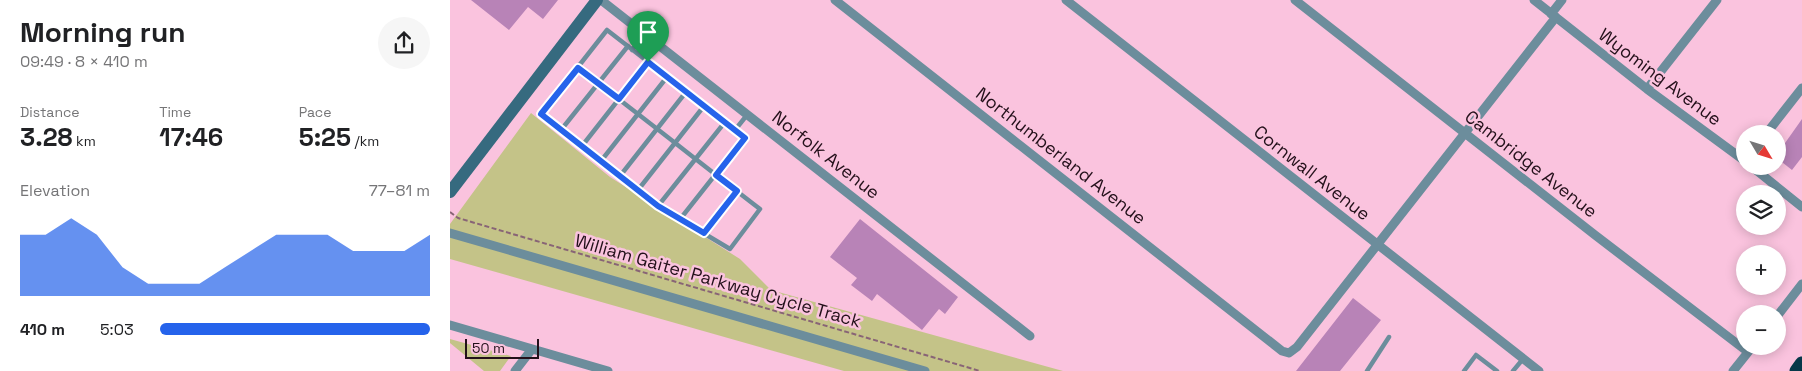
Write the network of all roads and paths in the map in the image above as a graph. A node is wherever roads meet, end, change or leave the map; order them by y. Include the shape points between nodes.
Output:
1 (597, 0) edge
2 (601, 0) edge
3 (835, 0) edge
4 (1066, 0) edge
5 (1295, 0) edge
6 (1534, 0) edge
7 (1562, 0) edge
8 (1716, 0) edge
9 (1554, 15) junction
10 (645, 34) junction
11 (628, 46) junction
12 (632, 50) junction
13 (648, 62) junction
14 (578, 68) junction
15 (667, 77) junction
16 (598, 83) junction
17 (1802, 88) edge
18 (1647, 89) junction
19 (686, 92) junction
20 (619, 99) junction
21 (704, 106) junction
22 (638, 114) junction
23 (747, 115) junction
24 (724, 122) junction
25 (1773, 125) edge
26 (657, 129) junction
27 (561, 130) junction
28 (735, 130) junction
29 (1465, 133) junction
30 (675, 143) junction
31 (582, 146) junction
32 (1736, 154) edge
33 (696, 159) junction
34 (601, 161) junction
35 (716, 175) junction
36 (1762, 175) edge
37 (620, 176) junction
38 (638, 190) junction
39 (737, 191) junction
40 (450, 192) edge
41 (658, 206) junction
42 (1802, 207) edge
43 (450, 212) edge
44 (681, 218) junction
45 (450, 233) edge
46 (704, 233) junction
47 (1377, 245) junction
48 (1802, 284) edge
49 (1786, 305) edge
50 (450, 325) edge
51 (1030, 336) dead end
52 (1389, 337) dead end
53 (1736, 339) edge
54 (532, 349) junction
55 (1745, 355) edge
56 (1523, 358) junction
57 (1802, 364) edge
58 (514, 371) edge
59 (608, 371) edge
60 (925, 371) edge
61 (980, 371) edge
62 (1367, 371) edge
63 (1464, 371) edge
64 (1497, 371) edge
65 (1513, 371) edge
66 (1539, 371) edge
67 (1733, 371) edge
68 (1797, 371) edge

1 - 40 street
2 - 10 street, Norfolk Avenue
3 - 47 street, Northumberland Avenue via 1282,351 1294,351
4 - 47 street, Cornwall Avenue
5 - 29 street, Cambridge Avenue
6 - 9 street, Wyoming Avenue
7 - 9 street
8 - 18 street
9 - 18 street, Wyoming Avenue
9 - 29 street
10 - 12 lane
10 - 23 street, Norfolk Avenue
11 - 12 lane
11 - 14 lane via 607,30
11 - 16 lane
12 - 13 lane
13 - 15 lane
13 - 20 lane
14 - 16 lane
14 - 27 lane via 541,114
15 - 19 lane
15 - 22 lane
16 - 20 lane
16 - 27 lane
17 - 25 street
18 - 32 street, Wyoming Avenue
19 - 21 lane
19 - 26 lane
20 - 22 lane
20 - 31 lane
21 - 24 lane
21 - 30 lane
22 - 26 lane
22 - 34 lane
23 - 28 lane
23 - 51 street, Norfolk Avenue
24 - 28 lane
24 - 33 lane
26 - 30 lane
26 - 37 lane
27 - 31 lane
28 - 35 lane via 745,138
29 - 47 street
29 - 53 street, Cambridge Avenue via 1595,235
30 - 33 lane
30 - 38 lane
31 - 34 lane
33 - 35 lane
33 - 41 lane
34 - 37 lane
35 - 39 lane
35 - 44 lane
36 - 42 street
37 - 38 lane
38 - 41 lane
39 - 46 lane
39 - 46 lane via 760,209 736,241 730,248
41 - 44 lane
43 - 61 path, William Gaiter Parkway Cycle Track via 458,218
44 - 46 lane
45 - 60 street
47 - 56 street, Cornwall Avenue
48 - 49 street
50 - 54 street
52 - 62 lane
54 - 58 street
54 - 59 street
55 - 67 street
56 - 65 lane
56 - 66 street, Cornwall Avenue
57 - 68 highway
63 - 64 lane via 1476,355

